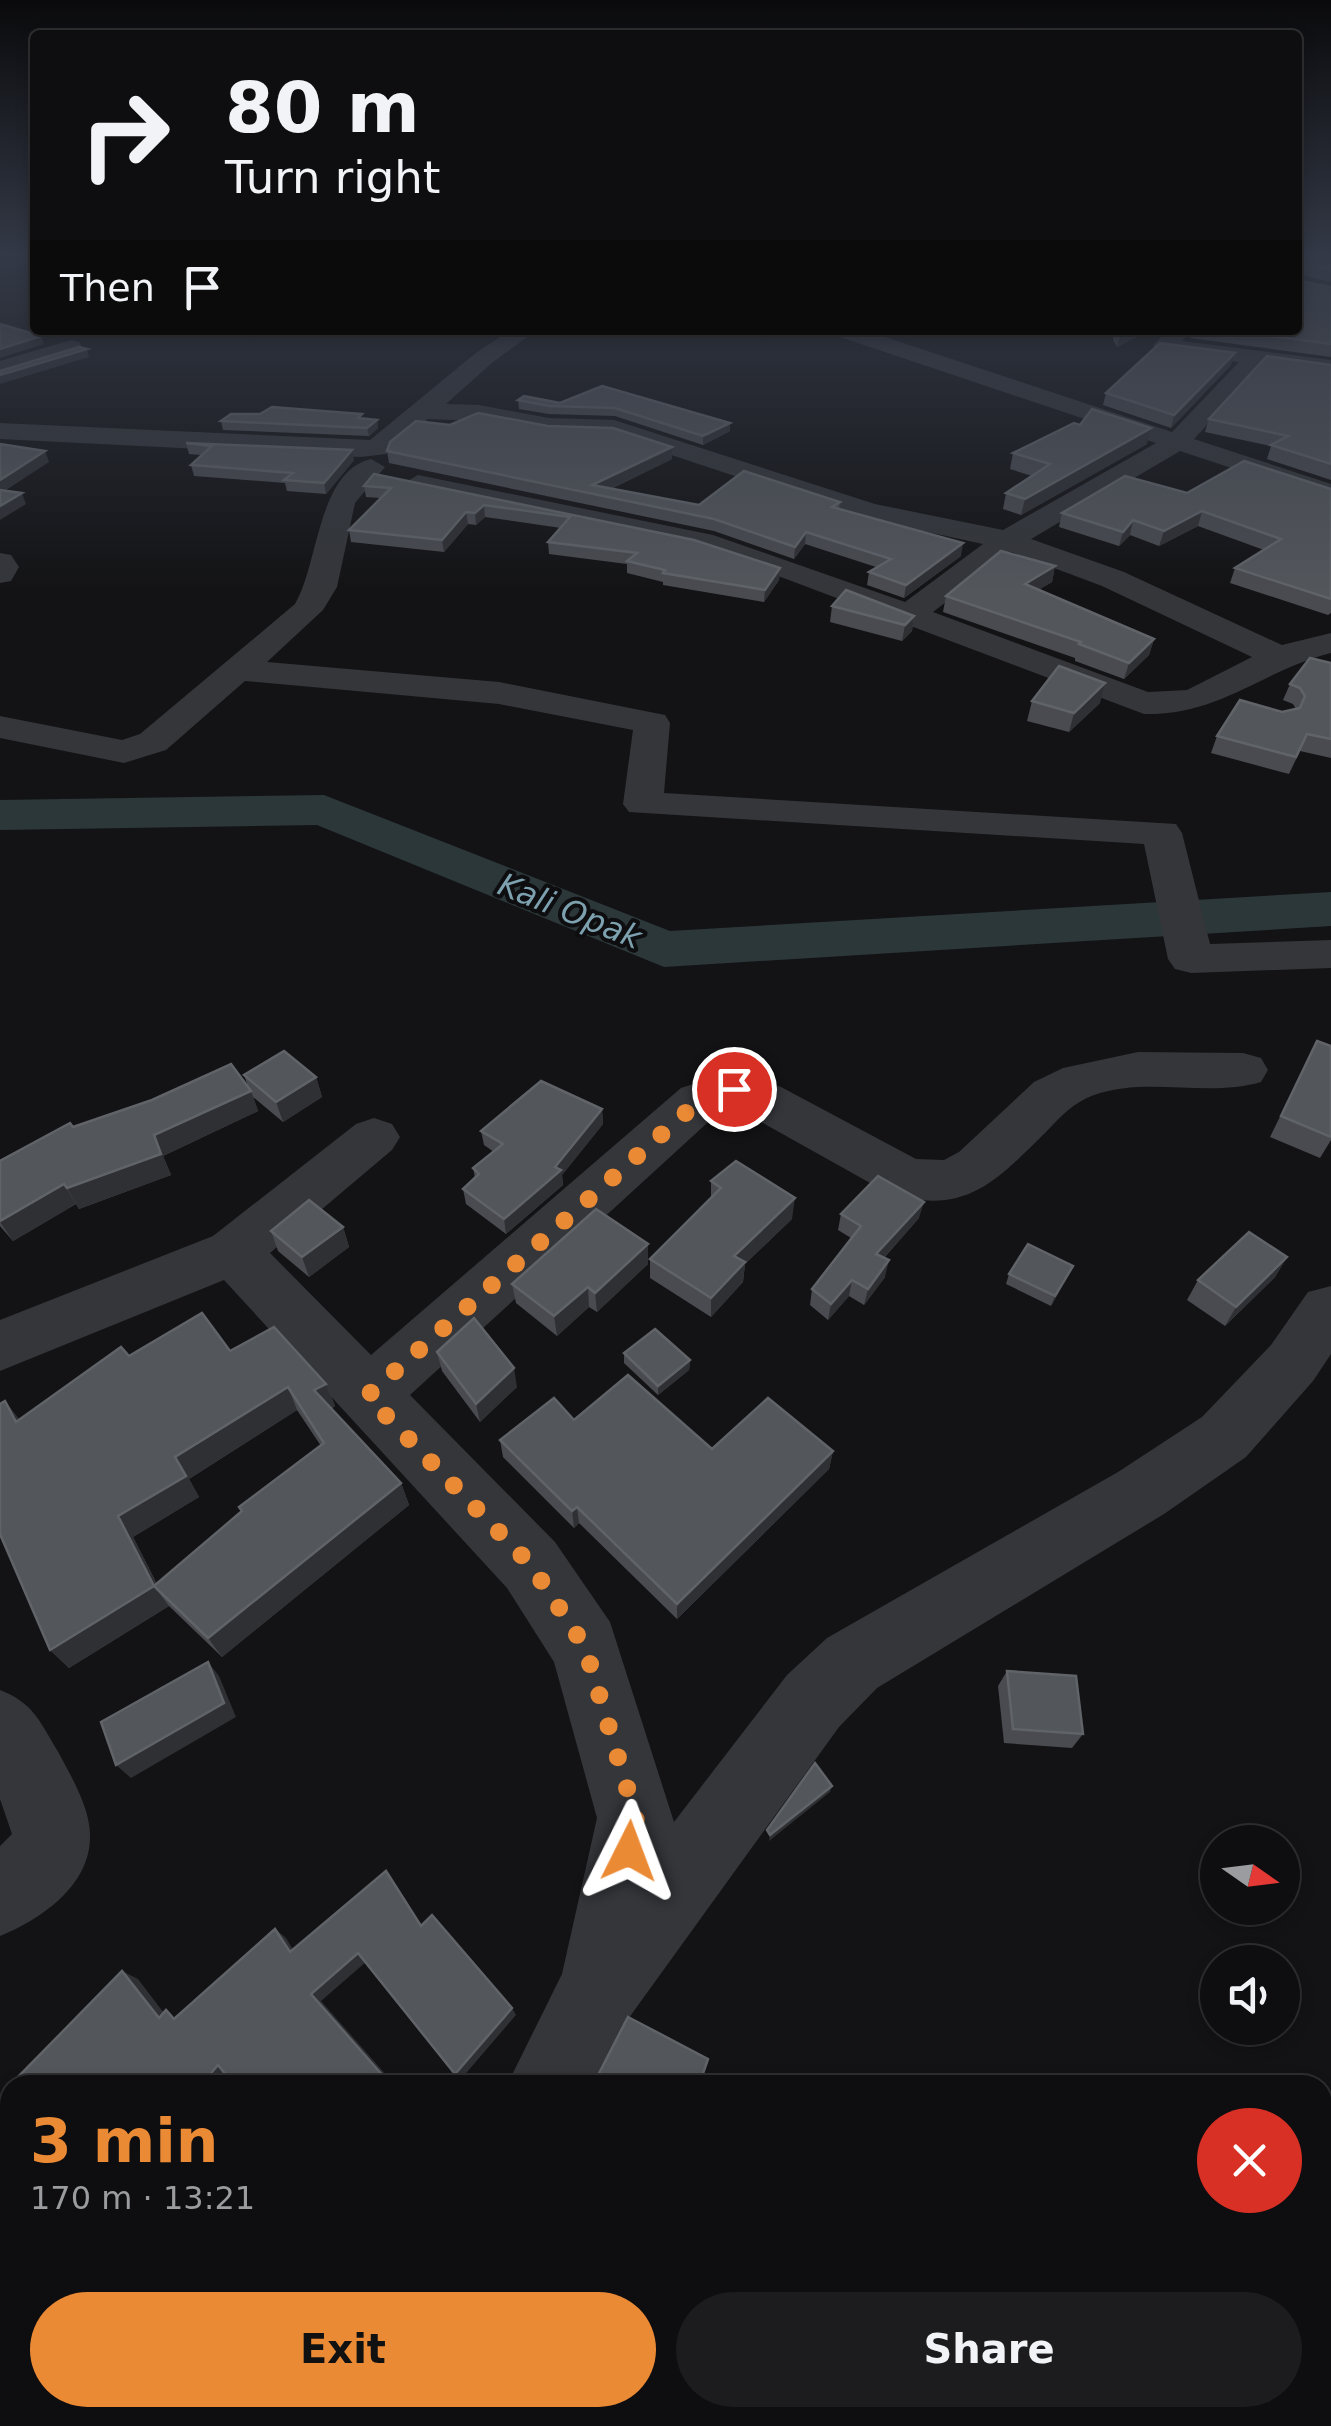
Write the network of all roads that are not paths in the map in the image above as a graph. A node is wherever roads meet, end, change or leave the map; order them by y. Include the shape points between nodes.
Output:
1 (476, 365) edge
2 (947, 365) edge
3 (1249, 365) edge
4 (424, 411) junction
5 (0, 432) edge
6 (50, 434) junction
7 (1177, 442) junction
8 (374, 457) junction
9 (0, 462) edge
10 (1331, 493) edge
11 (1007, 540) junction
12 (0, 562) edge
13 (0, 574) edge
14 (908, 615) junction
15 (1331, 643) edge
16 (1280, 657) junction
17 (241, 670) junction
18 (1212, 694) junction
19 (1261, 709) edge
20 (0, 727) edge
21 (1331, 954) edge
22 (1244, 1070) dead end
23 (374, 1137) dead end
24 (233, 1252) junction
25 (1330, 1309) edge
26 (0, 1346) edge
27 (367, 1396) junction
28 (0, 1727) edge
29 (0, 1896) edge
30 (601, 1984) junction
31 (556, 2075) edge

1 - 4 street
2 - 7 street
3 - 7 street
4 - 8 street via 411,416
4 - 11 street via 614,428 868,511
5 - 6 street
6 - 8 street
6 - 9 street
7 - 10 street
7 - 11 street
8 - 14 street via 372,472 702,541
8 - 17 street via 340,501 318,595
11 - 14 street
11 - 16 street via 1113,579
12 - 13 street
14 - 18 street via 1144,703 1178,705
15 - 16 street
16 - 18 street
17 - 20 street via 133,752
17 - 21 street via 500,692 652,723 642,804 1162,833 1191,958
18 - 19 street
22 - 27 street via 1138,1069 1081,1080 1052,1095 978,1166 952,1181 907,1179 734,1089 699,1101
23 - 24 street
24 - 26 street
24 - 27 street
25 - 30 street via 1292,1363 1224,1437 852,1662 812,1700
27 - 30 street via 531,1565 585,1647 636,1818
28 - 29 street via 52,1822 50,1848
30 - 31 street

